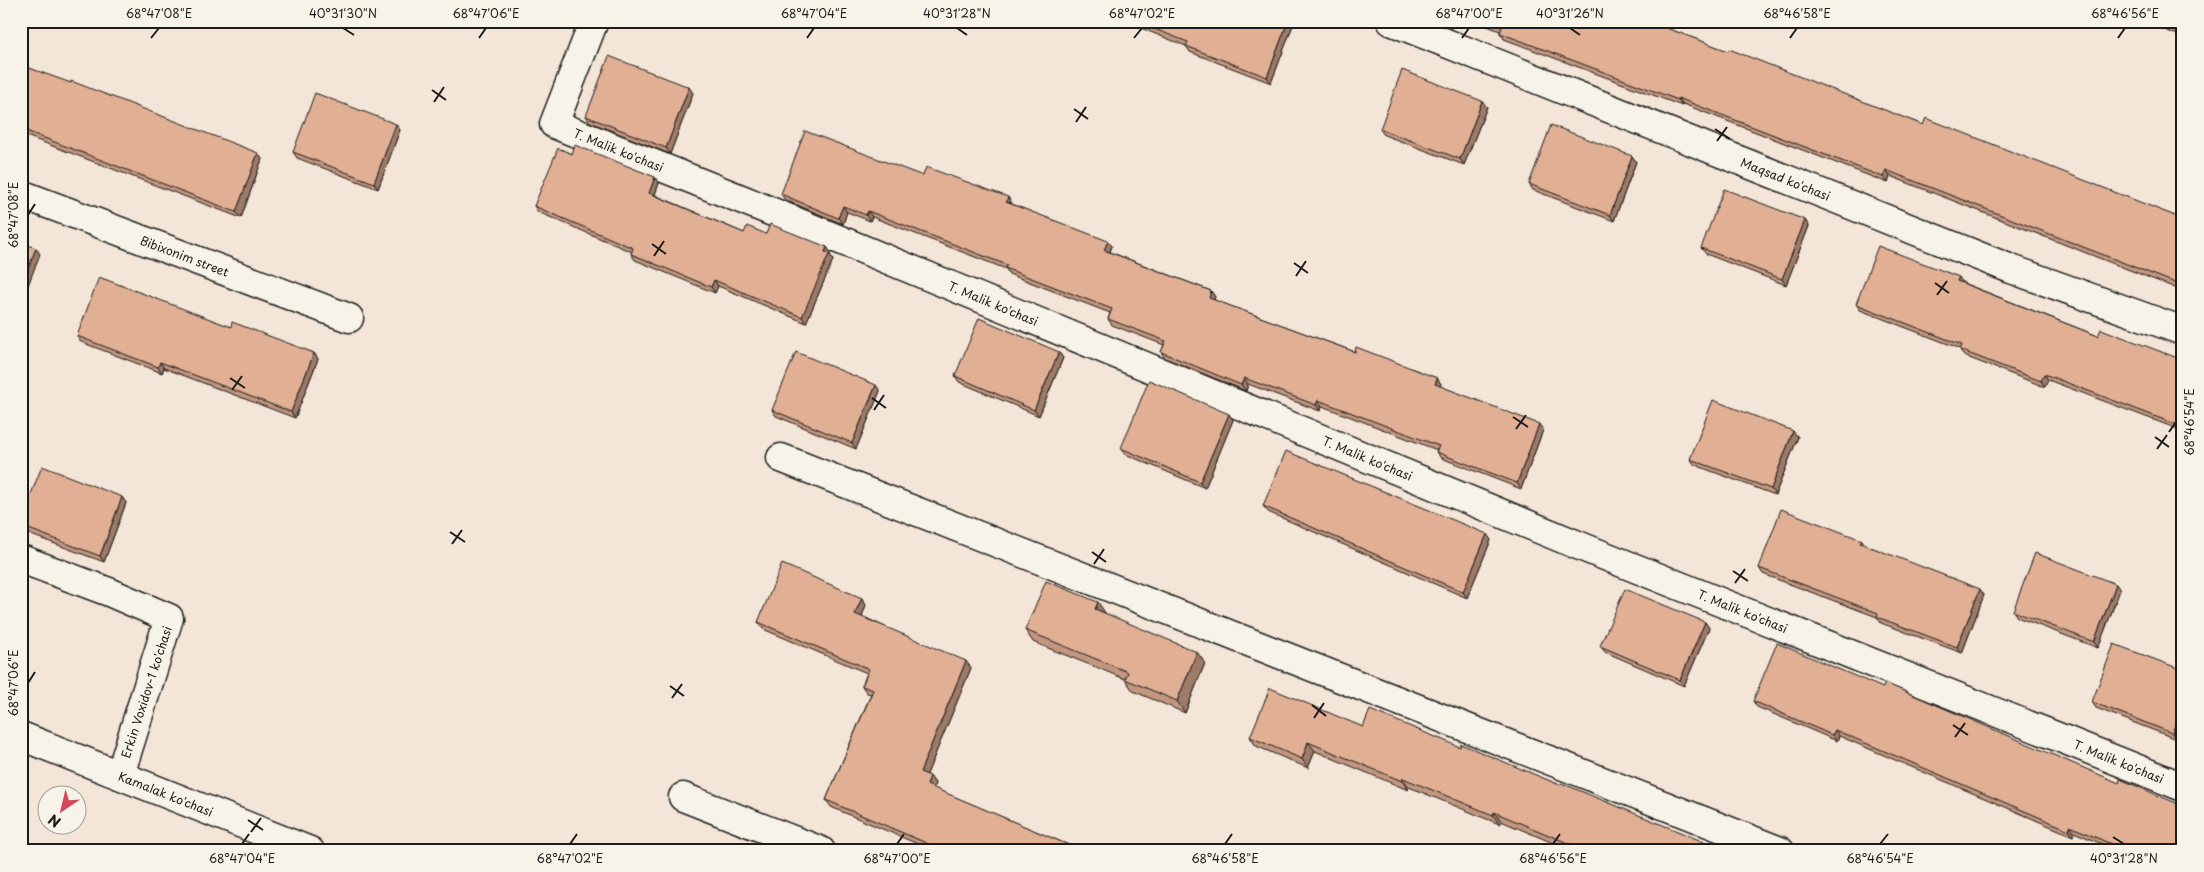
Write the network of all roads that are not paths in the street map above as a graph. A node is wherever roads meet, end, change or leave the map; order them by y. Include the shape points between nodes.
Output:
1 (594, 21) edge
2 (1391, 21) edge
3 (21, 194) edge
4 (349, 318) dead end
5 (2183, 331) edge
6 (781, 458) dead end
7 (21, 559) edge
8 (21, 736) edge
9 (120, 775) junction
10 (2183, 787) edge
11 (682, 797) dead end
12 (310, 851) edge
13 (821, 851) edge
14 (1780, 851) edge

1 - 10 street, T. Malik ko'chasi via 554,124 746,200 1585,548
2 - 5 street, Maqsad ko'chasi via 2011,269
3 - 4 street, Bibixonim street
6 - 14 street
7 - 9 street, Erkin Voxidov-1 ko'chasi via 169,618
8 - 9 street, Kamalak ko'chasi
9 - 12 street, Kamalak ko'chasi
11 - 13 street

